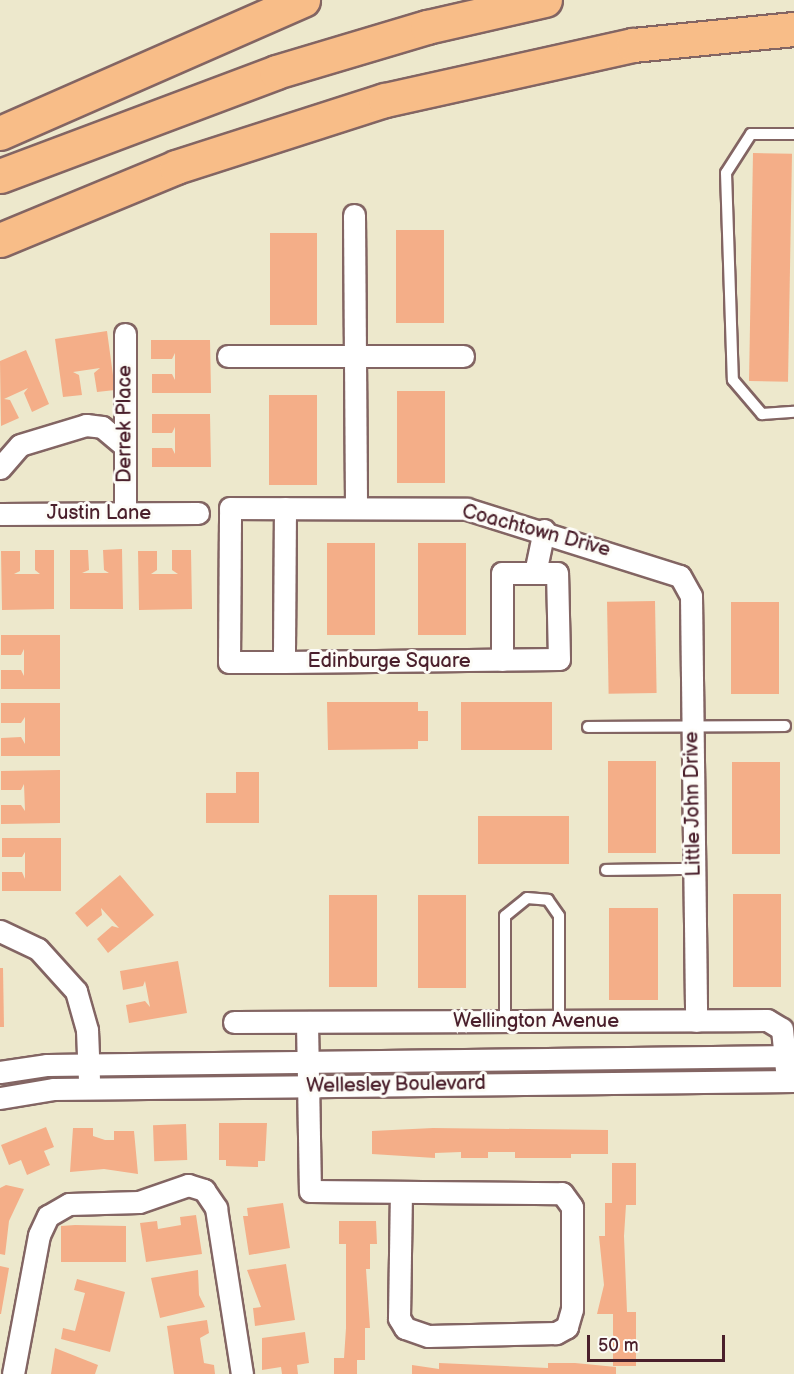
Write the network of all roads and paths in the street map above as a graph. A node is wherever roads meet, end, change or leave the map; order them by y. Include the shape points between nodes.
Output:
1 (303, 0) edge
2 (545, 0) edge
3 (794, 29) edge
4 (794, 50) edge
5 (546, 63) junction
6 (0, 133) edge
7 (794, 134) edge
8 (0, 176) edge
9 (354, 215) dead end
10 (0, 240) edge
11 (125, 334) dead end
12 (355, 356) junction
13 (463, 356) dead end
14 (228, 357) dead end
15 (794, 412) edge
16 (125, 446) junction
17 (0, 468) edge
18 (285, 508) junction
19 (356, 508) junction
20 (125, 513) junction
21 (198, 513) dead end
22 (0, 514) edge
23 (543, 530) junction
24 (535, 573) junction
25 (688, 587) joint
26 (502, 660) junction
27 (284, 662) junction
28 (692, 726) junction
29 (785, 726) dead end
30 (588, 727) dead end
31 (694, 869) junction
32 (606, 870) dead end
33 (0, 931) edge
34 (505, 1021) junction
35 (560, 1021) junction
36 (696, 1021) junction
37 (234, 1022) dead end
38 (307, 1022) junction
39 (790, 1056) edge
40 (307, 1062) junction
41 (88, 1065) junction
42 (0, 1072) edge
43 (790, 1081) edge
44 (307, 1087) junction
45 (89, 1089) junction
46 (0, 1098) edge
47 (400, 1193) junction
48 (13, 1374) edge
49 (242, 1374) edge

1 - 6 highway
2 - 8 highway via 427,27 276,72
3 - 5 highway via 633,45
4 - 5 highway
5 - 10 highway via 324,117 176,167
7 - 15 lane via 751,134 726,173 733,380 762,414
9 - 12 street
11 - 16 street, Derrek Place
12 - 13 street
12 - 14 street
12 - 19 street
16 - 17 street via 102,427 86,425 20,445
16 - 20 street, Derrek Place
18 - 19 street, Coachtown Drive
18 - 27 street, Edinburge Square
18 - 27 street, Coachtown Drive via 230,508 229,662
19 - 23 street, Coachtown Drive via 466,509
20 - 21 street, Justin Lane
20 - 22 street, Justin Lane
23 - 24 street
23 - 25 street, Coachtown Drive via 668,568
24 - 26 street, Edinburge Square via 502,573
24 - 26 street, Edinburge Square via 557,573 559,659
25 - 28 street, Little John Drive
26 - 27 street, Edinburge Square
28 - 29 lane
28 - 30 lane
28 - 31 street, Little John Drive
31 - 32 lane
31 - 36 street, Little John Drive
33 - 41 street via 38,949 72,986 85,1018
34 - 35 street, Wellington Avenue
34 - 35 lane via 505,916 527,898 548,900 559,916
34 - 38 street, Wellington Avenue
35 - 36 street, Wellington Avenue
36 - 39 street, Wellington Avenue via 774,1022 783,1029
37 - 38 street, Wellington Avenue
38 - 40 street
39 - 40 street, Wellesley Boulevard
39 - 43 street, Wellington Avenue
40 - 41 street, Wellesley Boulevard
40 - 44 street
41 - 42 street, Wellesley Boulevard
41 - 45 street
43 - 44 street, Wellesley Boulevard
44 - 45 street, Wellesley Boulevard
44 - 47 street via 310,1191
45 - 46 street, Wellesley Boulevard
47 - 47 street via 399,1318 405,1328 428,1336 556,1333 567,1328 572,1309 572,1208 562,1193
48 - 49 street via 39,1235 51,1214 69,1204 139,1202 179,1187 201,1188 216,1208

